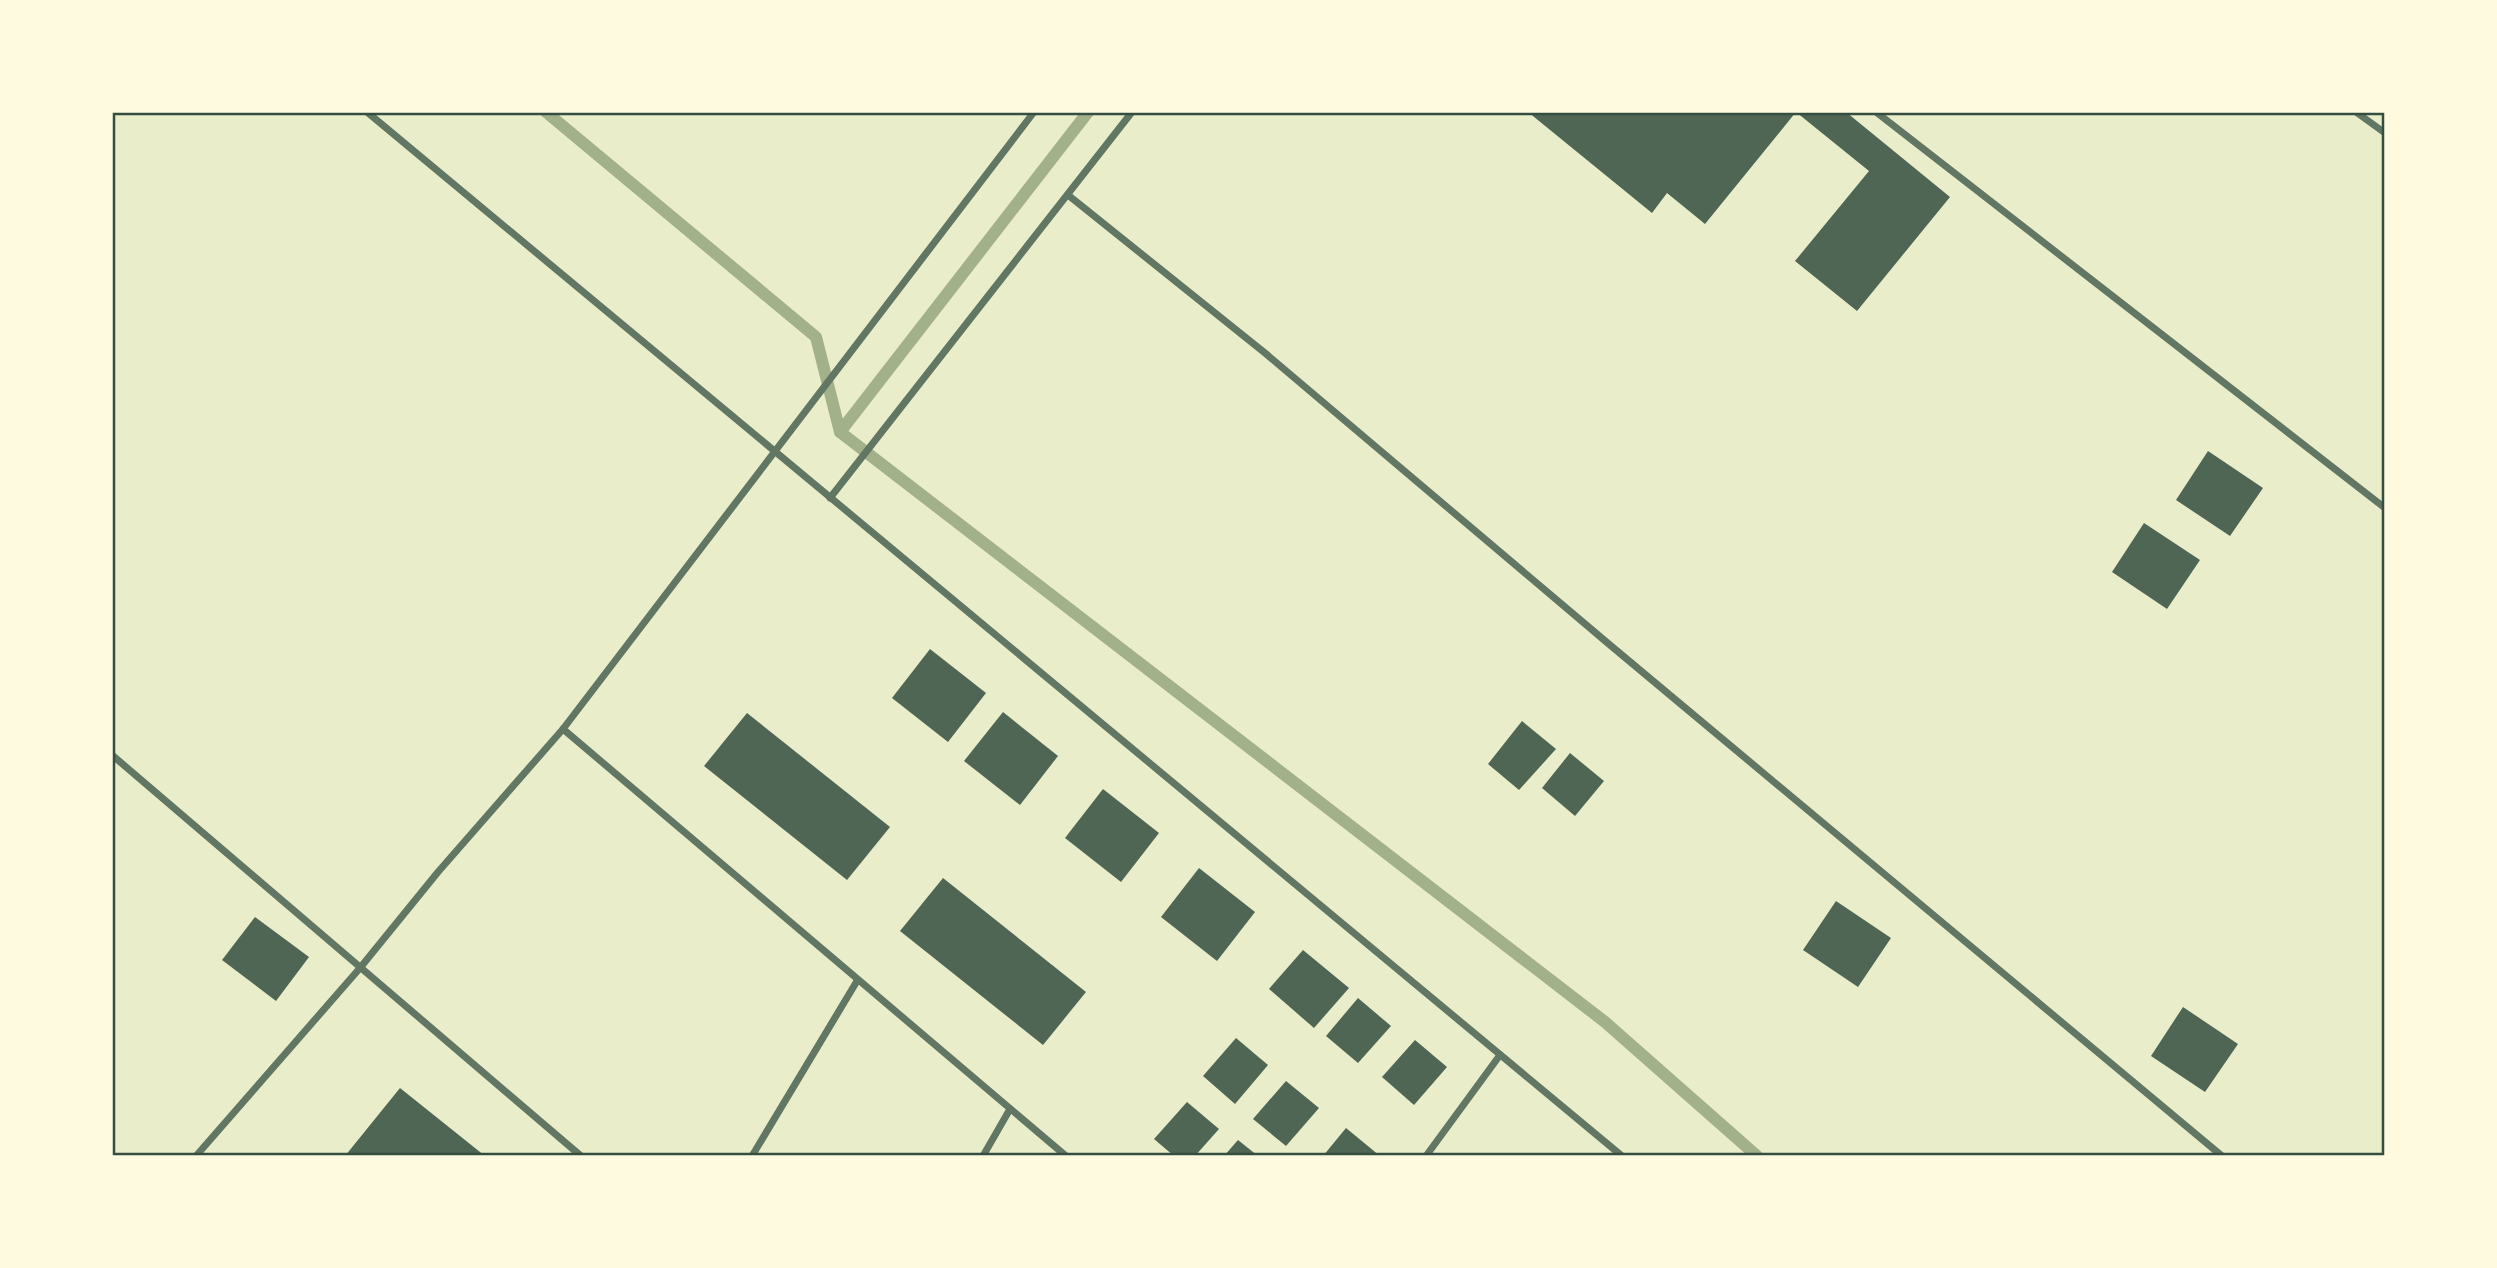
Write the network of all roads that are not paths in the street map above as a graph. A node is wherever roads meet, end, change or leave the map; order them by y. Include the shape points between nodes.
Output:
1 (367, 112) edge
2 (1034, 112) edge
3 (1132, 112) edge
4 (1876, 112) edge
5 (2356, 112) edge
6 (2385, 133) edge
7 (1068, 195) junction
8 (775, 452) junction
9 (830, 498) junction
10 (2385, 509) edge
11 (563, 729) junction
12 (112, 755) edge
13 (360, 968) junction
14 (857, 981) junction
15 (1500, 1055) junction
16 (1010, 1109) junction
17 (196, 1156) edge
18 (581, 1156) edge
19 (752, 1156) edge
20 (983, 1156) edge
21 (1066, 1156) edge
22 (1426, 1156) edge
23 (1622, 1156) edge
24 (2222, 1156) edge

1 - 8 street
2 - 8 street
3 - 7 street
4 - 10 street
5 - 6 street
7 - 9 street
7 - 24 street via 1265,354
8 - 9 street
8 - 11 street
9 - 15 street
11 - 13 street
11 - 14 street
12 - 13 street
13 - 17 street
13 - 18 street
14 - 16 street
14 - 19 street
15 - 22 street
15 - 23 street
16 - 20 street
16 - 21 street

